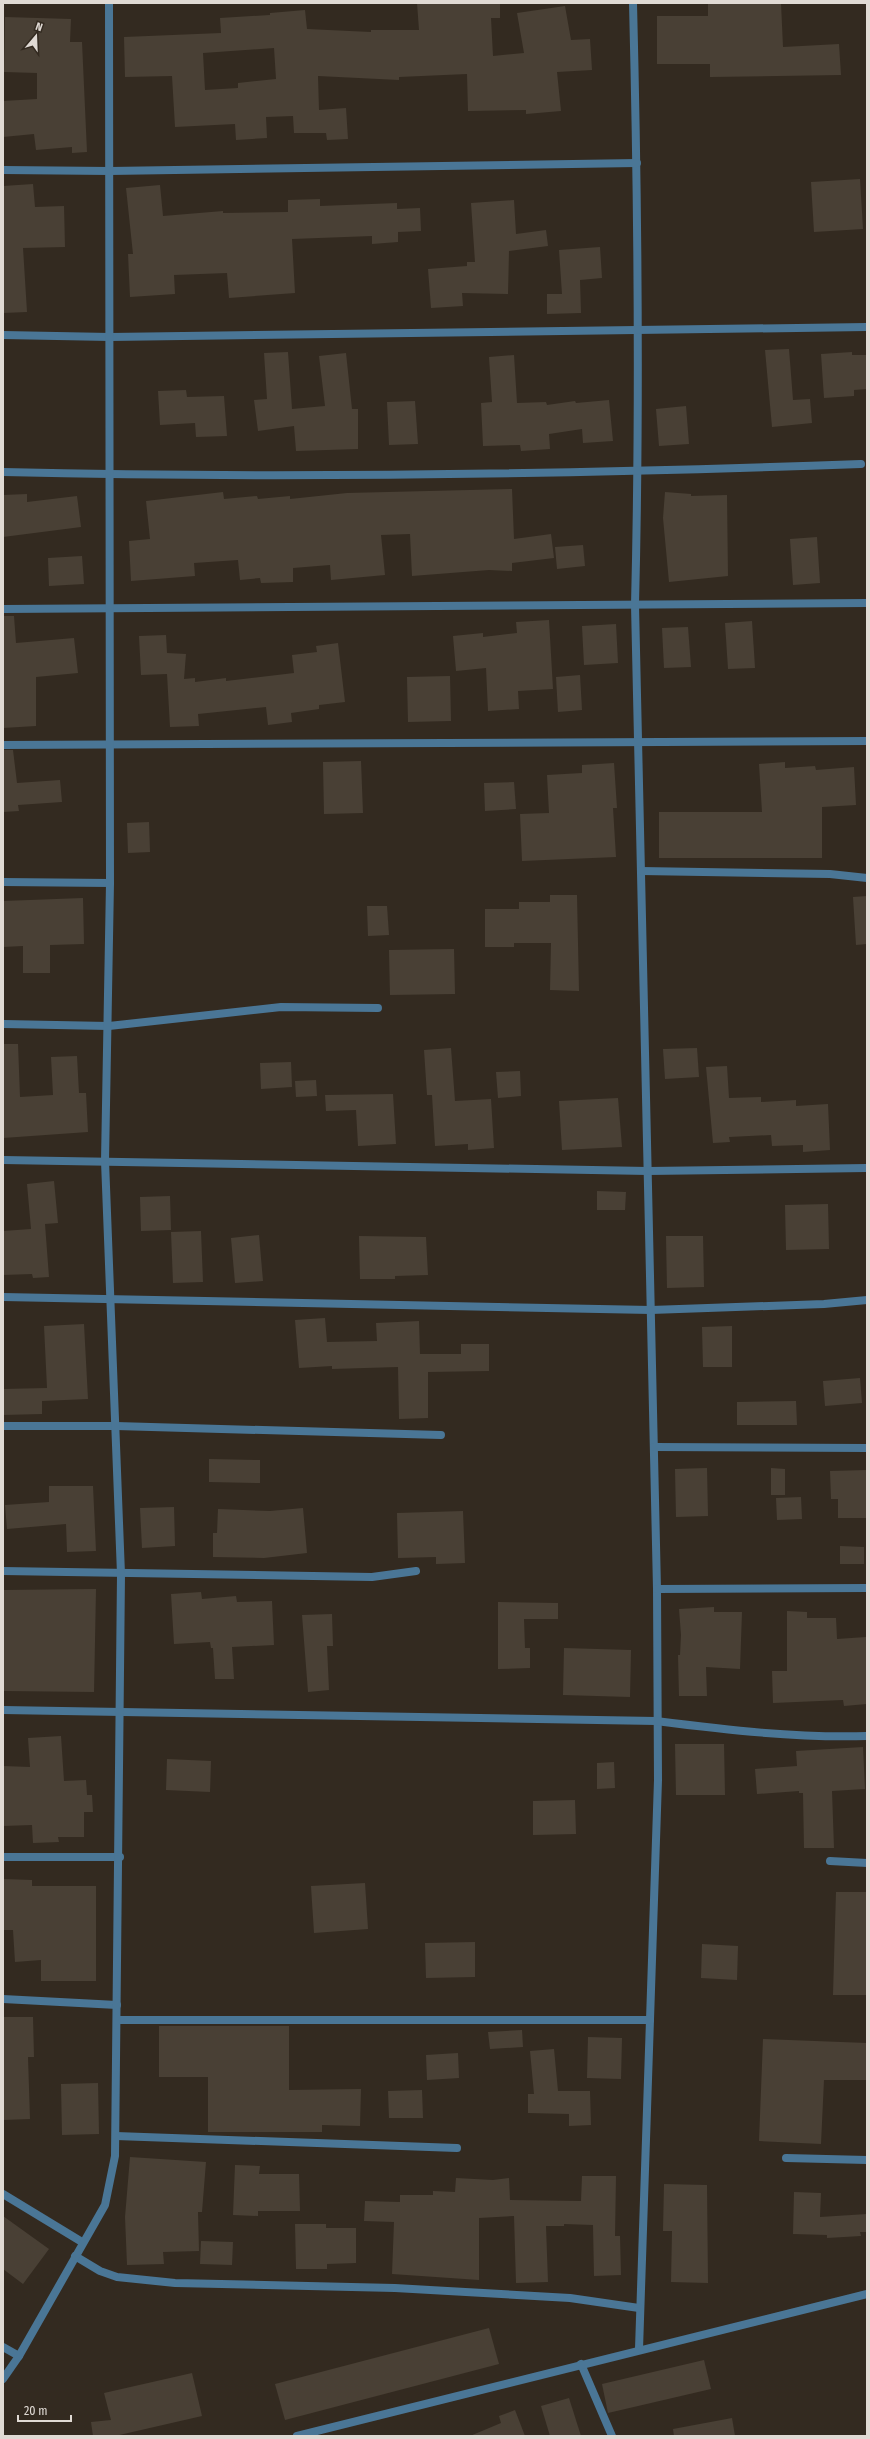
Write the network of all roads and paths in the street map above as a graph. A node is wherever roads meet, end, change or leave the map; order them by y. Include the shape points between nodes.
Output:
1 (109, 3) edge
2 (633, 3) edge
3 (637, 164) junction
4 (3, 170) edge
5 (110, 171) junction
6 (867, 327) edge
7 (638, 331) junction
8 (3, 335) edge
9 (110, 337) junction
10 (861, 464) dead end
11 (3, 472) edge
12 (639, 472) junction
13 (110, 475) junction
14 (867, 603) edge
15 (635, 605) junction
16 (3, 609) edge
17 (110, 609) junction
18 (638, 741) junction
19 (867, 741) edge
20 (3, 744) edge
21 (110, 746) junction
22 (641, 871) junction
23 (867, 878) edge
24 (3, 882) edge
25 (110, 883) junction
26 (378, 1008) dead end
27 (3, 1024) edge
28 (109, 1026) junction
29 (3, 1160) edge
30 (105, 1161) junction
31 (867, 1168) edge
32 (648, 1171) junction
33 (3, 1297) edge
34 (109, 1299) junction
35 (867, 1300) edge
36 (651, 1310) junction
37 (3, 1426) edge
38 (116, 1426) junction
39 (441, 1435) dead end
40 (654, 1446) junction
41 (867, 1448) edge
42 (3, 1571) edge
43 (416, 1571) dead end
44 (121, 1574) junction
45 (867, 1588) edge
46 (657, 1589) junction
47 (3, 1710) edge
48 (119, 1713) junction
49 (656, 1721) junction
50 (867, 1736) edge
51 (3, 1856) edge
52 (120, 1857) junction
53 (830, 1861) dead end
54 (867, 1862) edge
55 (3, 2000) edge
56 (117, 2005) junction
57 (117, 2020) junction
58 (650, 2020) junction
59 (116, 2136) junction
60 (457, 2148) dead end
61 (786, 2158) dead end
62 (867, 2160) edge
63 (3, 2194) edge
64 (82, 2242) junction
65 (75, 2256) junction
66 (867, 2294) edge
67 (639, 2308) junction
68 (3, 2347) edge
69 (639, 2349) junction
70 (19, 2356) junction
71 (581, 2364) junction
72 (3, 2380) edge
73 (296, 2436) edge
74 (612, 2436) edge

1 - 5 street
2 - 3 street
3 - 5 street
3 - 7 street
4 - 5 street
5 - 9 street
6 - 7 street
7 - 9 street
7 - 12 street
8 - 9 street
9 - 13 street
10 - 12 street
11 - 13 street
12 - 13 street
12 - 15 street
13 - 17 street
14 - 15 street
15 - 17 street
15 - 18 street
16 - 17 street
17 - 21 street
18 - 19 street
18 - 21 street
18 - 22 street
20 - 21 street
21 - 25 street
22 - 23 street via 830,874
22 - 32 street
24 - 25 street
25 - 28 street
26 - 28 street via 281,1007
27 - 28 street
28 - 30 street
29 - 30 street
30 - 32 street
30 - 34 street
31 - 32 street
32 - 36 street
33 - 34 street
34 - 36 street
34 - 38 street
35 - 36 street via 824,1304
36 - 40 street
37 - 38 street
38 - 39 street
38 - 44 street
40 - 41 street
40 - 46 street
42 - 44 street
43 - 44 street via 372,1576
44 - 48 street
45 - 46 street
46 - 49 street
47 - 48 street
48 - 49 street
48 - 52 street
49 - 50 street via 761,1734
49 - 58 street via 658,1780
51 - 52 street
52 - 56 street
53 - 54 street
55 - 56 street
56 - 57 street
57 - 58 street
57 - 59 street
58 - 67 street
59 - 60 street
59 - 64 street via 115,2156 105,2205
61 - 62 street
63 - 64 street
64 - 65 street
65 - 67 street via 100,2271 117,2277 175,2283 395,2288 570,2298
65 - 70 street
66 - 69 street
67 - 69 street
68 - 70 street
69 - 71 street
70 - 72 street
71 - 73 street
71 - 74 street

